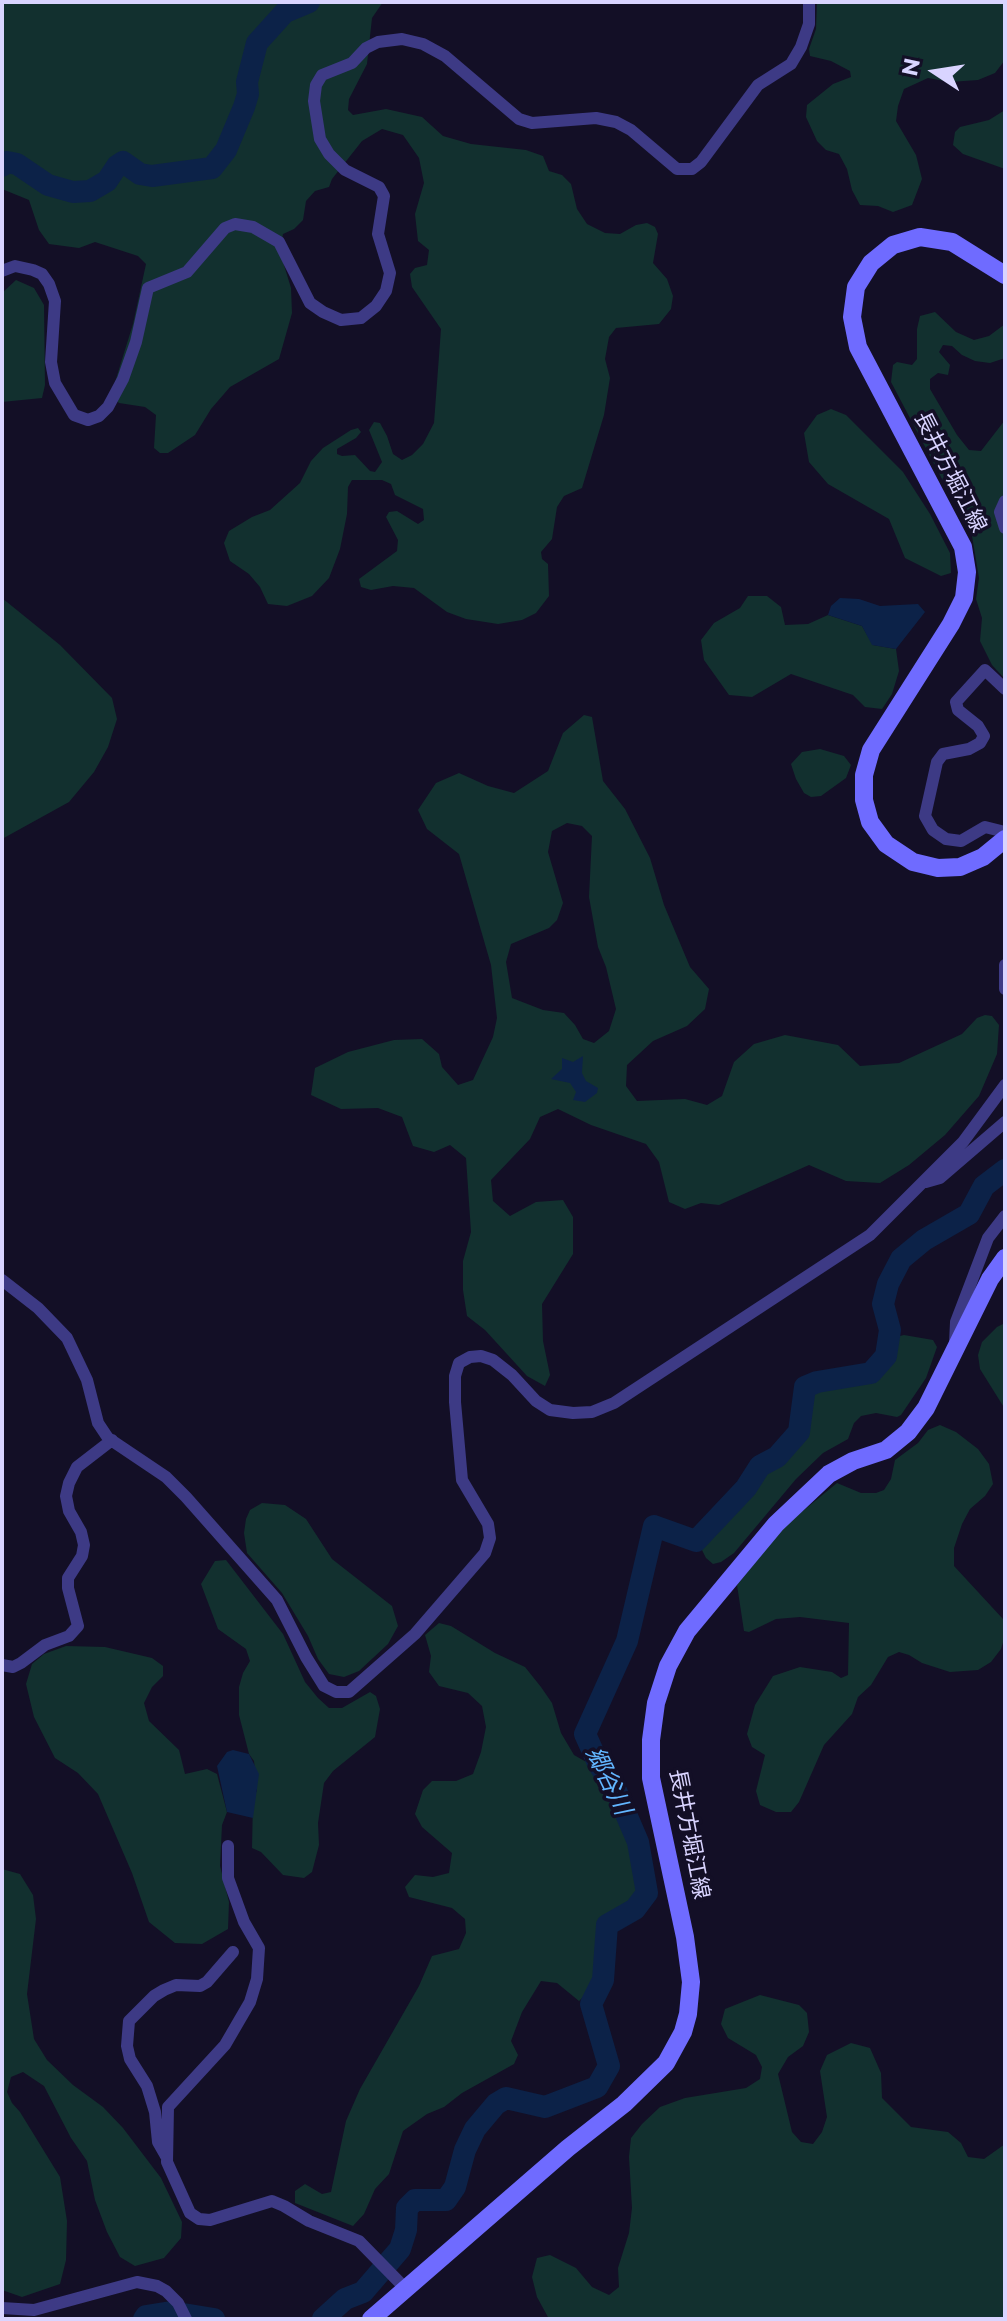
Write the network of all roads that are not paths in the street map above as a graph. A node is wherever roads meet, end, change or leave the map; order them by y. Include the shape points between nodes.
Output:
1 (809, 2) edge
2 (2, 271) edge
3 (1005, 275) edge
4 (1005, 501) edge
5 (1005, 528) edge
6 (1005, 689) edge
7 (1005, 832) edge
8 (1005, 839) edge
9 (1005, 965) edge
10 (1005, 989) edge
11 (1005, 1085) edge
12 (1005, 1122) edge
13 (922, 1183) junction
14 (1005, 1216) edge
15 (1005, 1258) edge
16 (2, 1280) edge
17 (954, 1350) junction
18 (112, 1440) junction
19 (2, 1665) edge
20 (228, 1846) dead end
21 (233, 1952) dead end
22 (167, 2159) junction
23 (405, 2288) junction
24 (50, 2305) junction
25 (2, 2308) edge
26 (49, 2319) edge
27 (186, 2319) edge
28 (371, 2319) edge

1 - 2 street via 809,24 791,64 758,85 692,169 677,169 616,122 519,119 445,56 423,44 402,39 366,48 352,63 322,75 314,101 320,139 329,154 345,170 379,187 384,196 378,234 390,273 376,306 361,318 341,320 323,312 310,303 279,242 253,227 235,224 225,228 187,272 148,288 123,379 108,407 88,420 74,415 55,383 55,301 49,284 33,270 15,266
3 - 8 main road, 長井方堀江線 via 952,242 920,237 893,245 871,263 856,287 852,317 858,347 963,547 967,572 964,598 951,624 871,750 864,775 870,822 886,844 913,862 938,868 960,867
4 - 5 street via 1000,512
6 - 7 street via 985,670 956,702 984,736 980,743 943,754 937,762 925,816 946,839 961,841 985,827
9 - 10 street
11 - 13 street via 963,1142
12 - 13 street via 940,1178
13 - 18 street via 870,1235 614,1403 592,1412 550,1410 493,1360 481,1356 459,1363 455,1402 462,1480 488,1524 485,1553 415,1634 349,1692 324,1686 277,1600 186,1497
14 - 17 street via 988,1238 956,1322
15 - 17 main road, 長井方堀江線
16 - 18 street via 67,1338 87,1380 98,1423
17 - 23 main road, 長井方堀江線 via 908,1432 886,1450 829,1474 776,1524 687,1631 668,1666 652,1727 651,1778 691,1982 683,2032 666,2063
18 - 19 street via 77,1467 66,1496 84,1545 68,1578 78,1626 21,1663
20 - 22 street via 228,1878 259,1948 257,1979 225,2045 168,2107
21 - 22 street via 207,1982 164,1990 129,2021 130,2059 147,2086 158,2142
22 - 23 street via 190,2213 199,2219 272,2201 359,2241
23 - 28 main road, 長井方堀江線
24 - 25 street
24 - 26 street
24 - 27 street via 137,2282 157,2286 178,2303

